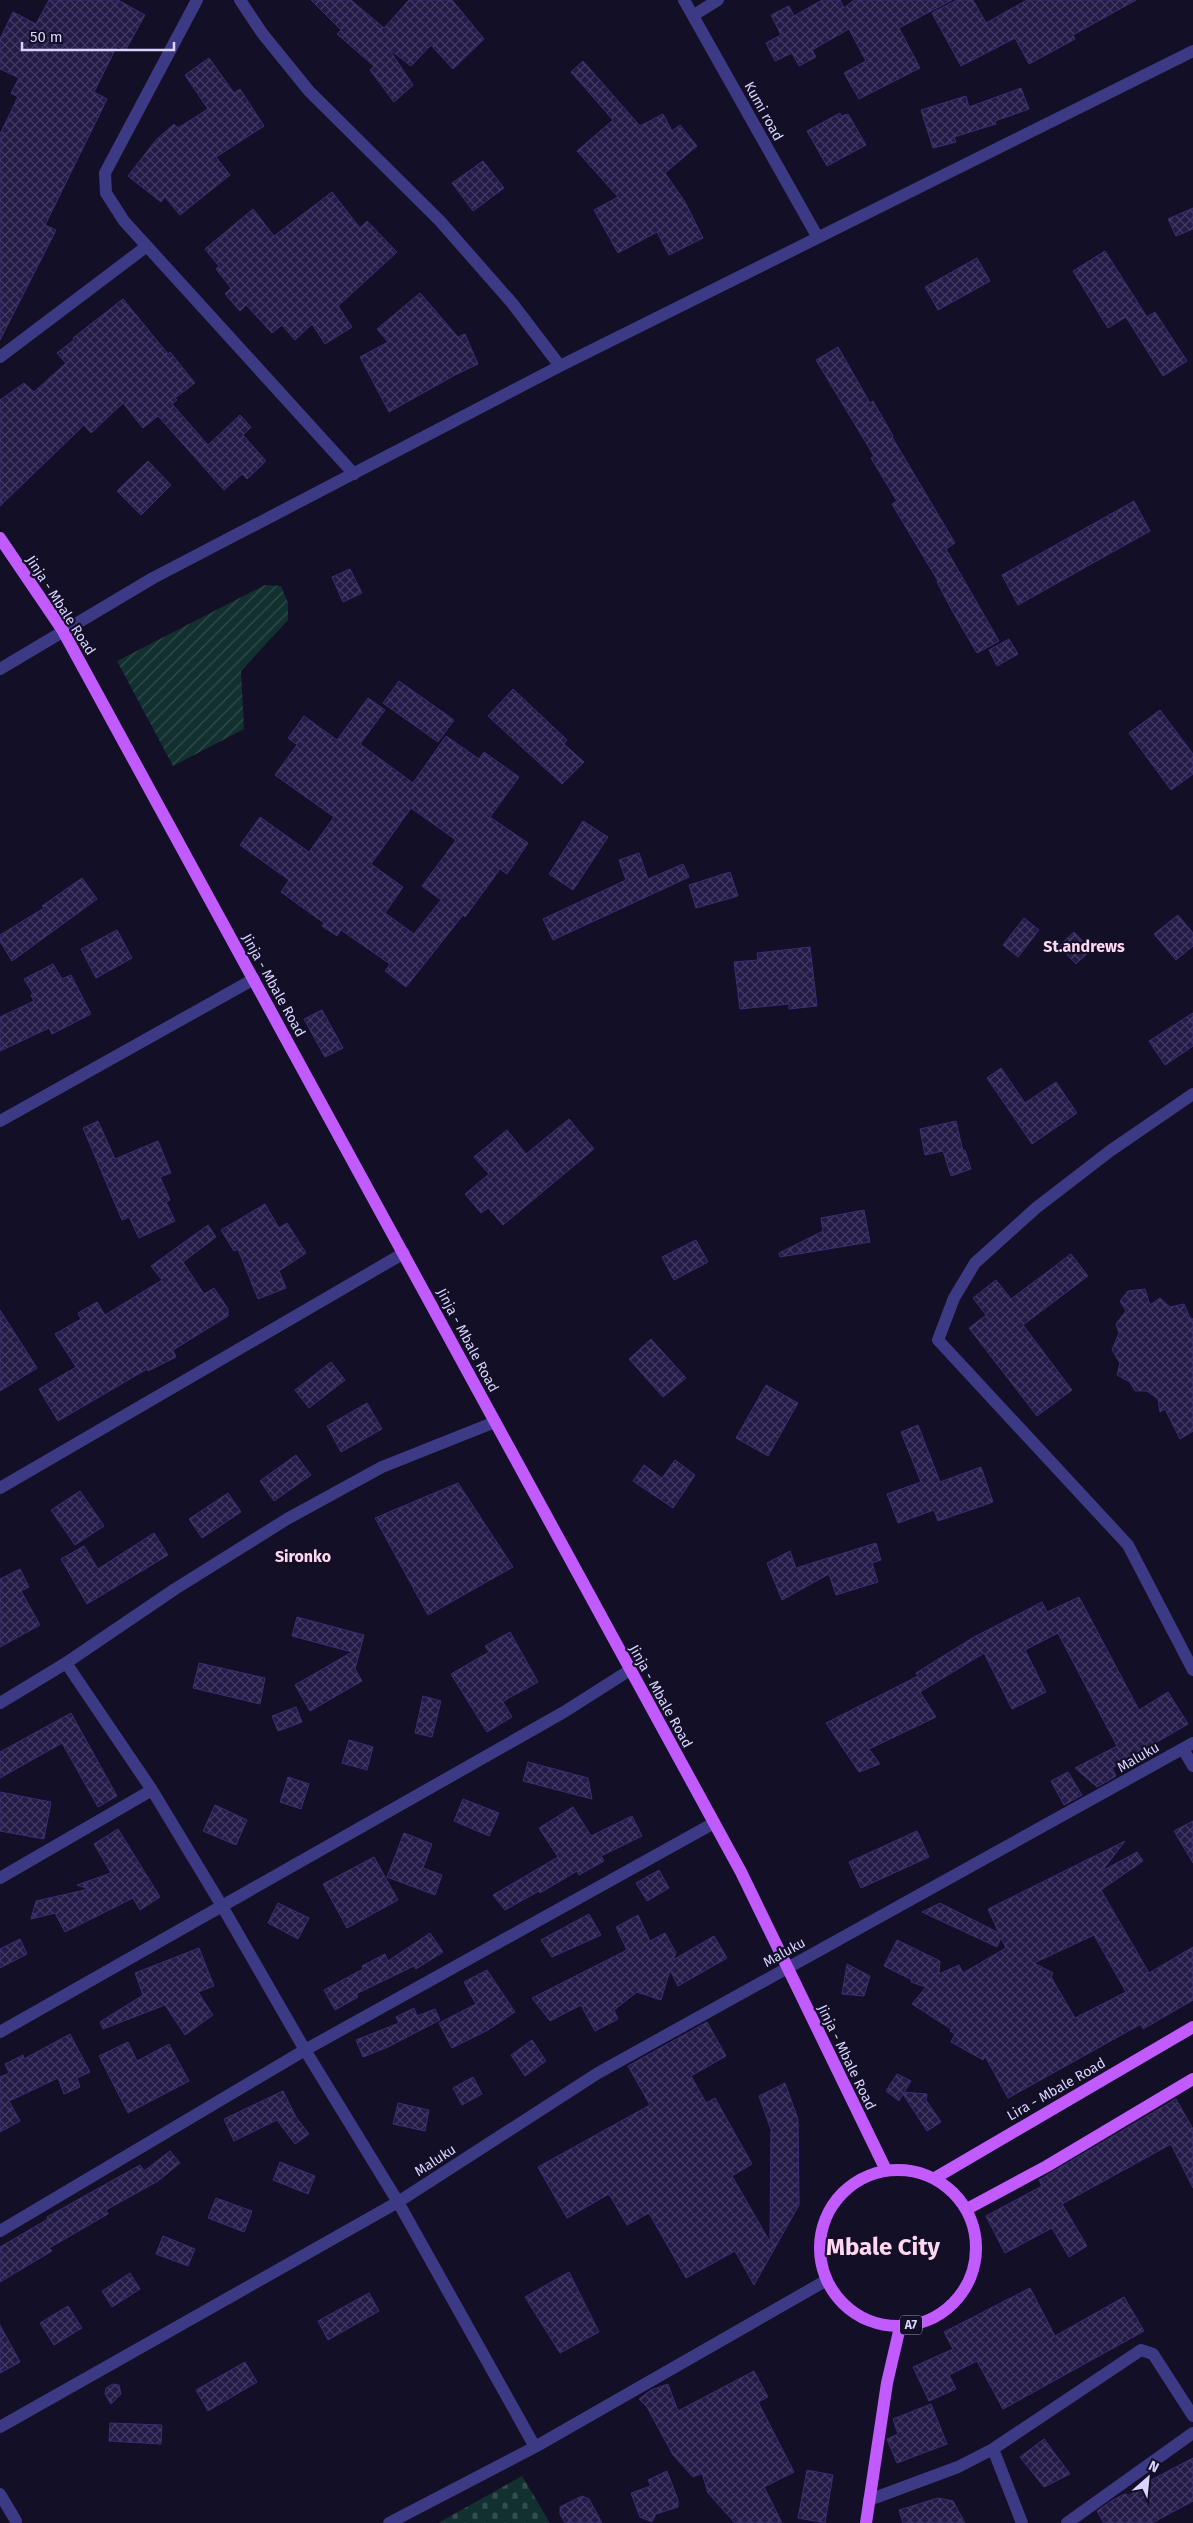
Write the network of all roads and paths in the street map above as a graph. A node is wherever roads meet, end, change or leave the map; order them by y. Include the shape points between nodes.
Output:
1 (197, 0) edge
2 (240, 0) edge
3 (684, 0) edge
4 (718, 0) edge
5 (694, 15) junction
6 (1193, 51) edge
7 (816, 236) junction
8 (147, 246) junction
9 (0, 357) edge
10 (560, 366) junction
11 (354, 474) junction
12 (0, 538) edge
13 (63, 631) junction
14 (0, 669) edge
15 (254, 979) junction
16 (1193, 1094) edge
17 (0, 1121) edge
18 (404, 1253) junction
19 (495, 1422) junction
20 (0, 1488) edge
21 (66, 1663) junction
22 (630, 1670) junction
23 (1193, 1670) edge
24 (0, 1703) edge
25 (1188, 1746) edge
26 (1193, 1766) edge
27 (152, 1790) junction
28 (714, 1822) junction
29 (0, 1878) edge
30 (222, 1906) junction
31 (787, 1967) junction
32 (1193, 2027) edge
33 (0, 2032) edge
34 (305, 2050) junction
35 (1193, 2079) edge
36 (886, 2170) junction
37 (935, 2178) junction
38 (398, 2202) junction
39 (967, 2208) junction
40 (0, 2231) edge
41 (827, 2280) junction
42 (900, 2327) junction
43 (1193, 2416) edge
44 (0, 2427) edge
45 (1193, 2433) edge
46 (535, 2447) junction
47 (992, 2449) junction
48 (0, 2494) edge
49 (868, 2500) junction
50 (0, 2515) edge
51 (18, 2522) edge
52 (389, 2523) edge
53 (866, 2523) edge
54 (1022, 2523) edge
55 (1066, 2523) edge

1 - 8 street via 105,174 106,193 124,221
2 - 10 street via 309,91 440,222 512,303
3 - 5 street, Kumi road
4 - 5 street
5 - 7 street, Kumi road
6 - 7 street
7 - 10 street
8 - 9 street
8 - 11 street
10 - 11 street
11 - 13 street via 153,578
12 - 13 main road, Jinja - Mbale Road
13 - 14 street
13 - 15 main road, Jinja - Mbale Road
15 - 17 street
15 - 18 main road, Jinja - Mbale Road
16 - 23 street via 1110,1151 1036,1208 975,1263 954,1298 938,1340 1128,1545
18 - 19 main road, Jinja - Mbale Road
18 - 20 street
19 - 21 street via 382,1467 287,1518
19 - 22 main road, Jinja - Mbale Road
21 - 24 street
21 - 27 street
22 - 28 main road, Jinja - Mbale Road
22 - 30 street via 564,1712
25 - 26 street
25 - 31 street, Maluku
27 - 29 street
27 - 30 street
28 - 31 main road, Jinja - Mbale Road
28 - 34 street
30 - 33 street
30 - 34 street
31 - 36 main road, Jinja - Mbale Road
31 - 38 street, Maluku via 598,2073
32 - 37 main road, Lira - Mbale Road
34 - 38 street
34 - 40 street
35 - 39 main road via 1047,2166
36 - 37 main road, A7 via 909,2169
36 - 41 main road, A7 via 860,2178 843,2191 827,2213 820,2239 820,2259
37 - 39 main road, A7
38 - 44 street, Maluku
38 - 46 street
39 - 42 main road, A7 via 978,2247 973,2274 960,2298 944,2312 919,2324
41 - 42 main road, A7 via 840,2301 862,2318
41 - 46 street
42 - 49 main road, A7 via 887,2383
43 - 47 street via 1153,2354 1141,2350
45 - 55 street
46 - 52 street
47 - 49 street via 958,2467
47 - 54 street
48 - 51 street
49 - 53 main road, A7
50 - 51 street

